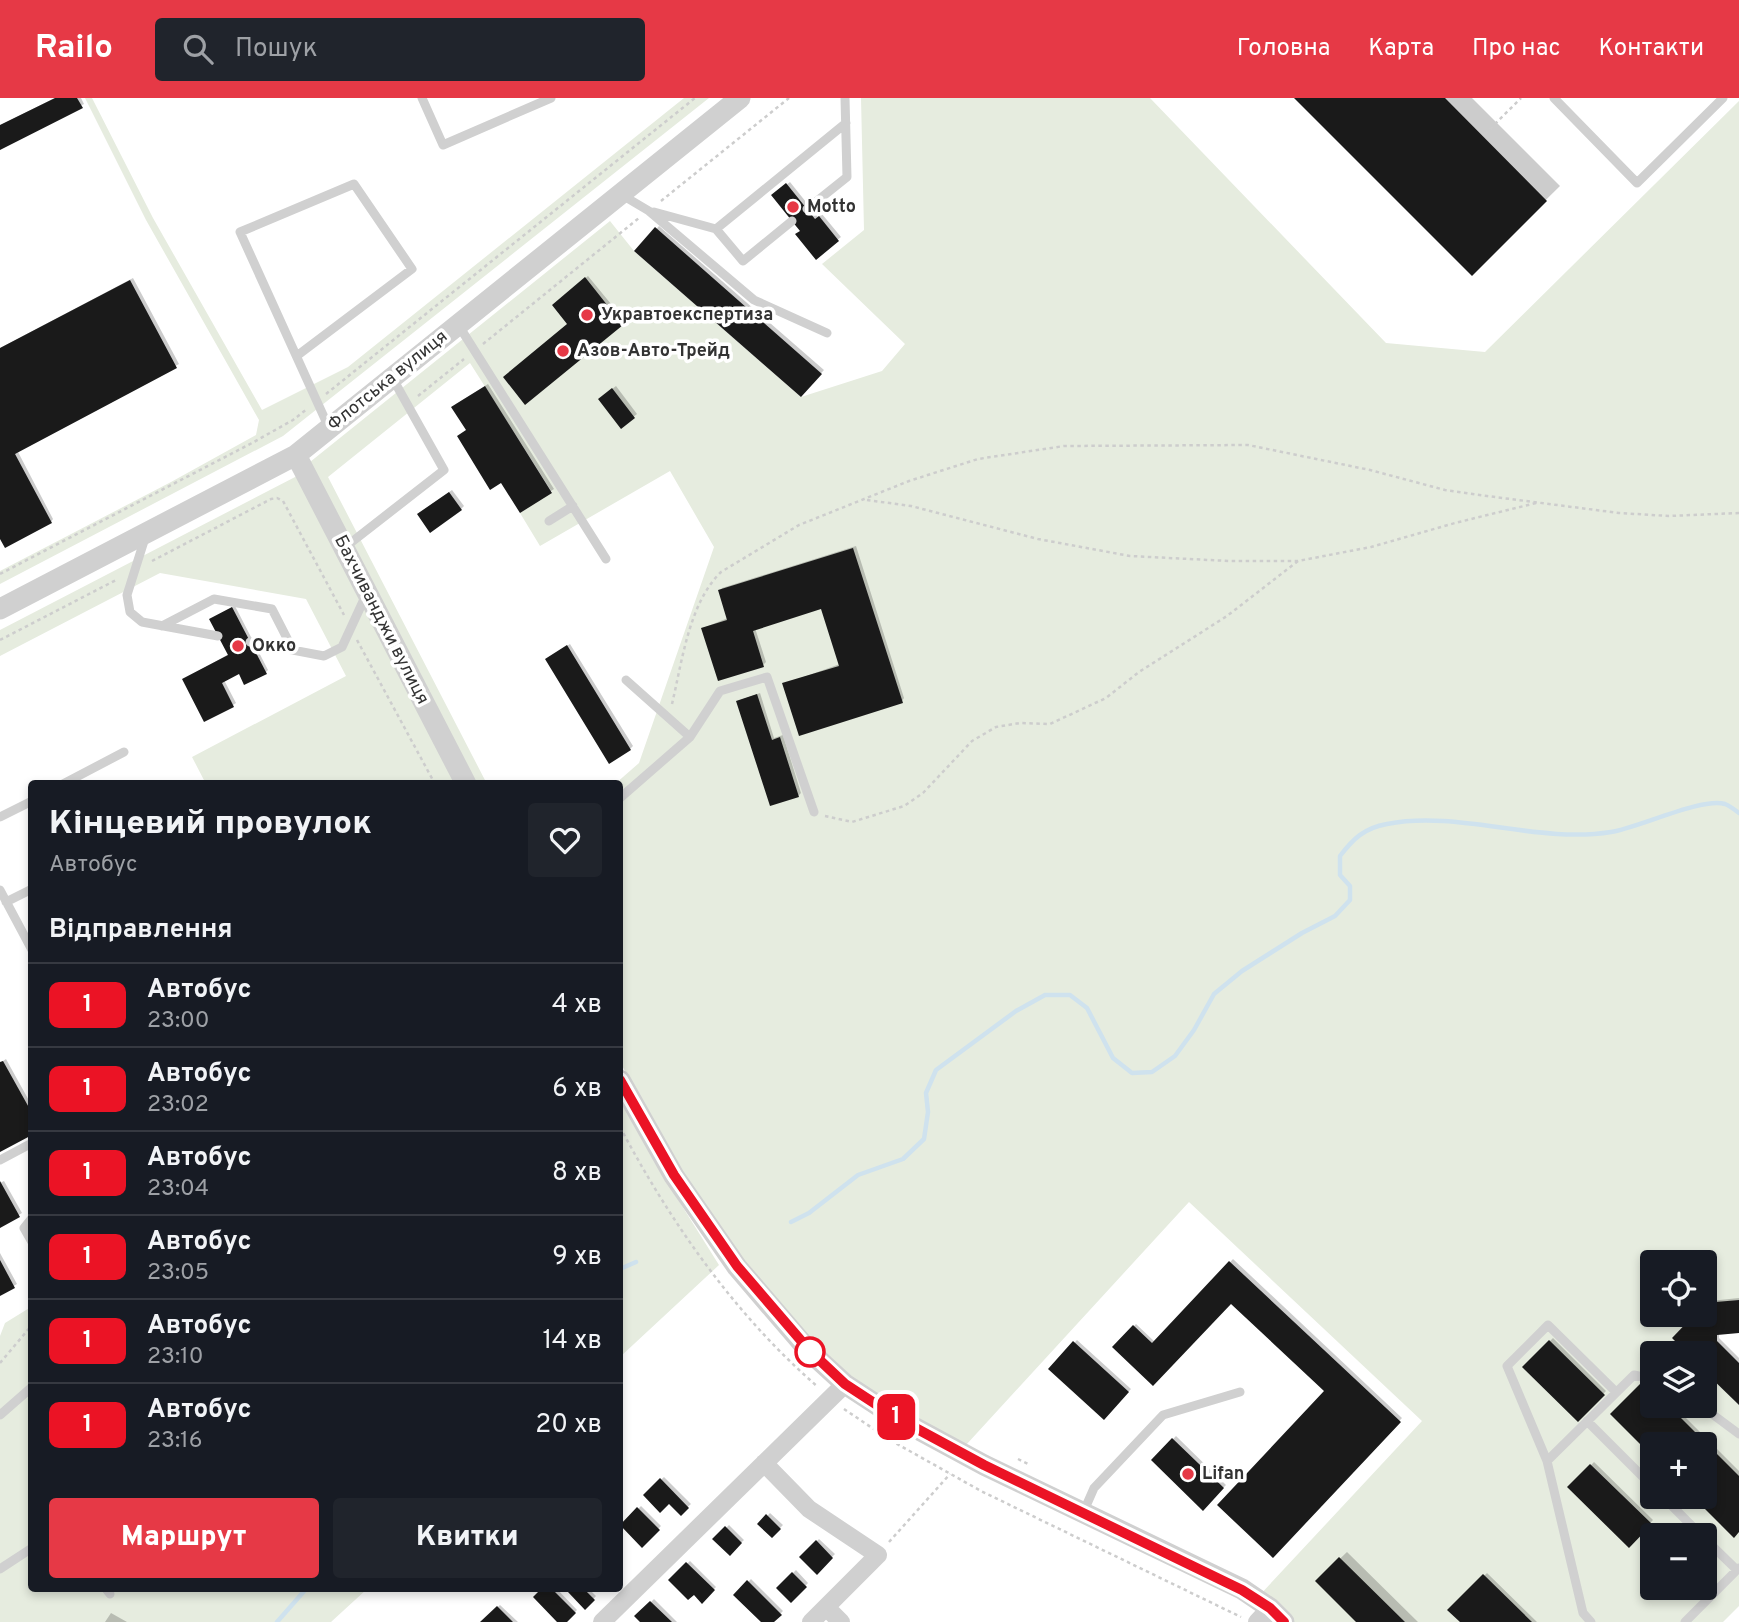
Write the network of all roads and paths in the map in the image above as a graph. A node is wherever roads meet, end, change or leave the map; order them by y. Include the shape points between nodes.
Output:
1 (422, 98) edge
2 (551, 98) edge
3 (695, 98) edge
4 (740, 98) edge
5 (789, 98) edge
6 (845, 98) edge
7 (1521, 98) edge
8 (1554, 98) edge
9 (1723, 98) edge
10 (846, 123) junction
11 (1485, 134) dead end
12 (621, 194) junction
13 (807, 209) dead end
14 (649, 211) junction
15 (792, 222) dead end
16 (716, 229) junction
17 (458, 325) junction
18 (827, 333) dead end
19 (475, 351) junction
20 (298, 355) junction
21 (393, 377) junction
22 (318, 401) junction
23 (408, 404) junction
24 (330, 428) junction
25 (296, 455) junction
26 (864, 500) junction
27 (1540, 503) junction
28 (573, 506) junction
29 (1739, 513) edge
30 (549, 521) dead end
31 (147, 533) junction
32 (344, 549) junction
33 (606, 559) dead end
34 (1298, 561) junction
35 (0, 574) edge
36 (367, 593) junction
37 (0, 609) edge
38 (162, 626) junction
39 (218, 636) dead end
40 (250, 642) dead end
41 (293, 650) junction
42 (626, 680) dead end
43 (668, 718) junction
44 (690, 737) junction
45 (124, 752) dead end
46 (71, 780) edge
47 (464, 780) edge
48 (623, 795) edge
49 (28, 802) edge
50 (814, 812) joint
51 (0, 817) edge
52 (0, 890) edge
53 (28, 891) edge
54 (6, 902) junction
55 (28, 943) edge
56 (623, 1085) edge
57 (28, 1145) edge
58 (0, 1160) edge
59 (28, 1330) edge
60 (0, 1363) edge
61 (1640, 1376) edge
62 (28, 1390) edge
63 (838, 1391) junction
64 (1240, 1392) dead end
65 (1616, 1392) junction
66 (0, 1415) edge
67 (1717, 1418) edge
68 (1587, 1422) junction
69 (1739, 1434) edge
70 (1547, 1461) junction
71 (764, 1463) junction
72 (950, 1474) junction
73 (1640, 1474) edge
74 (1675, 1509) edge
75 (1082, 1513) junction
76 (1690, 1523) edge
77 (1717, 1549) edge
78 (28, 1551) edge
79 (878, 1555) junction
80 (0, 1569) edge
81 (1738, 1569) edge
82 (826, 1607) junction
83 (1270, 1617) edge
84 (602, 1622) edge
85 (811, 1622) edge
86 (841, 1622) edge
87 (1246, 1622) edge
88 (1591, 1622) edge
89 (1685, 1622) edge

1 - 2 lane via 443,145
3 - 22 path
4 - 12 street, Флотська вулиця
5 - 14 path
6 - 10 lane
7 - 11 path
8 - 9 lane via 1637,183
10 - 13 lane via 847,177
10 - 16 lane
12 - 14 lane
12 - 17 street, Флотська вулиця
14 - 16 lane
14 - 18 lane via 754,300
14 - 19 path
15 - 16 lane via 743,261
17 - 19 lane
17 - 21 street, Флотська вулиця
19 - 23 path
19 - 28 lane
20 - 20 lane via 412,269 354,184 240,232
20 - 22 lane
21 - 23 lane
21 - 24 street, Флотська вулиця
22 - 24 lane
22 - 35 path via 293,420
23 - 32 lane via 444,470
24 - 25 street, Флотська вулиця
25 - 31 street, Флотська вулиця
25 - 32 street, Бахчиванджи вулиця
26 - 27 path via 978,459 1064,446 1160,444 1248,445 1446,490
26 - 34 path via 911,506 1038,539 1130,556
26 - 43 path via 799,525 711,581 698,604
27 - 29 path via 1644,514
27 - 34 path
28 - 30 lane
28 - 33 lane
31 - 37 street, Флотська вулиця
31 - 38 lane via 127,595 130,611 142,622
32 - 36 street, Бахчиванджи вулиця
34 - 50 path via 1227,616 1106,698 1050,724 996,727 972,741 923,793 904,806 852,822
36 - 41 lane via 342,647 324,656
36 - 47 street, Бахчиванджи вулиця
38 - 39 lane
38 - 41 lane via 214,599 272,609
40 - 41 lane
42 - 43 lane
43 - 44 lane
44 - 48 lane
44 - 50 lane via 720,691 767,677
45 - 46 lane
49 - 51 lane
52 - 54 lane
53 - 54 lane
54 - 55 lane
56 - 63 street via 674,1175 737,1266
57 - 58 lane
59 - 60 path
61 - 65 lane via 1634,1375
62 - 66 lane
63 - 71 street
63 - 72 path via 890,1440
63 - 75 street
64 - 75 lane via 1163,1415 1094,1488
65 - 68 lane
65 - 70 lane via 1548,1325 1507,1366
67 - 69 lane
68 - 70 lane
68 - 73 lane
70 - 88 lane via 1583,1613
71 - 79 street via 809,1509
71 - 84 street
72 - 79 path
72 - 87 path
74 - 76 lane
75 - 83 street via 1242,1590
77 - 81 lane
78 - 80 lane
79 - 82 street
81 - 89 lane
82 - 85 street
82 - 86 street

